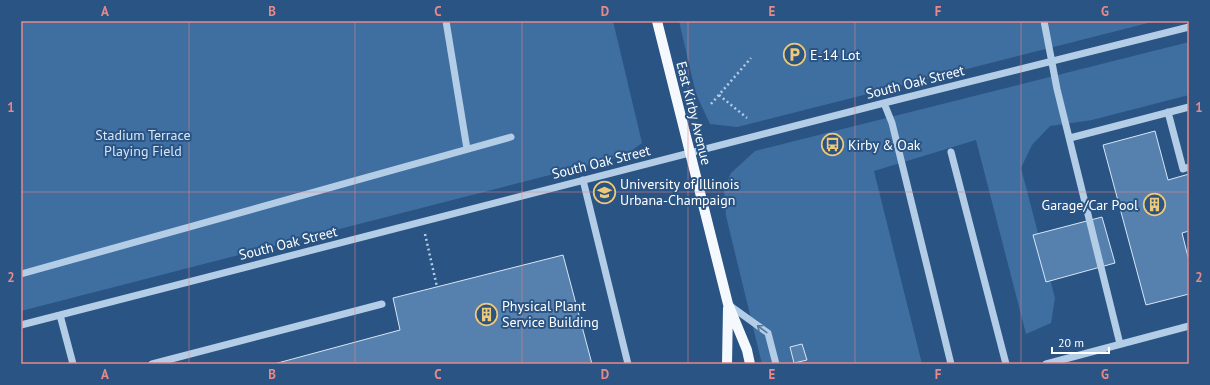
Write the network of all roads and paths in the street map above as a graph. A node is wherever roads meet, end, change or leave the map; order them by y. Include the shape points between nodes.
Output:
1 (446, 21) edge
2 (657, 21) edge
3 (1044, 21) edge
4 (1189, 27) edge
5 (751, 58) dead end
6 (1052, 62) junction
7 (719, 95) junction
8 (884, 103) junction
9 (711, 104) dead end
10 (1189, 107) edge
11 (1168, 112) junction
12 (747, 118) dead end
13 (511, 137) dead end
14 (1070, 138) junction
15 (467, 149) junction
16 (951, 152) dead end
17 (689, 153) junction
18 (1189, 167) edge
19 (583, 180) junction
20 (422, 222) junction
21 (21, 274) edge
22 (437, 287) dead end
23 (382, 304) dead end
24 (728, 304) junction
25 (60, 315) junction
26 (21, 325) edge
27 (1189, 326) edge
28 (1120, 344) junction
29 (73, 364) edge
30 (152, 364) edge
31 (628, 364) edge
32 (727, 364) edge
33 (750, 364) edge
34 (776, 364) edge
35 (951, 364) edge
36 (1006, 364) edge
37 (1046, 364) edge

1 - 15 street
2 - 17 main road, East Kirby Avenue
3 - 6 street
4 - 6 street, South Oak Street
5 - 7 path
6 - 8 street, South Oak Street
6 - 14 street
7 - 9 path
7 - 12 path
8 - 17 street, South Oak Street
8 - 35 street via 892,123
10 - 11 street
11 - 14 street
11 - 18 street via 1183,169
13 - 15 street
14 - 28 street
15 - 21 street
16 - 36 street
17 - 19 street, South Oak Street
17 - 24 main road, East Kirby Avenue
19 - 20 street, South Oak Street
19 - 31 street
20 - 22 path
20 - 25 street, South Oak Street
23 - 30 street
24 - 32 main road, East Kirby Avenue
24 - 33 main road, East Kirby Avenue via 747,350
34 -> 24 street via 768,333
25 - 26 street, South Oak Street
25 - 29 street
27 - 28 street
28 - 37 street

